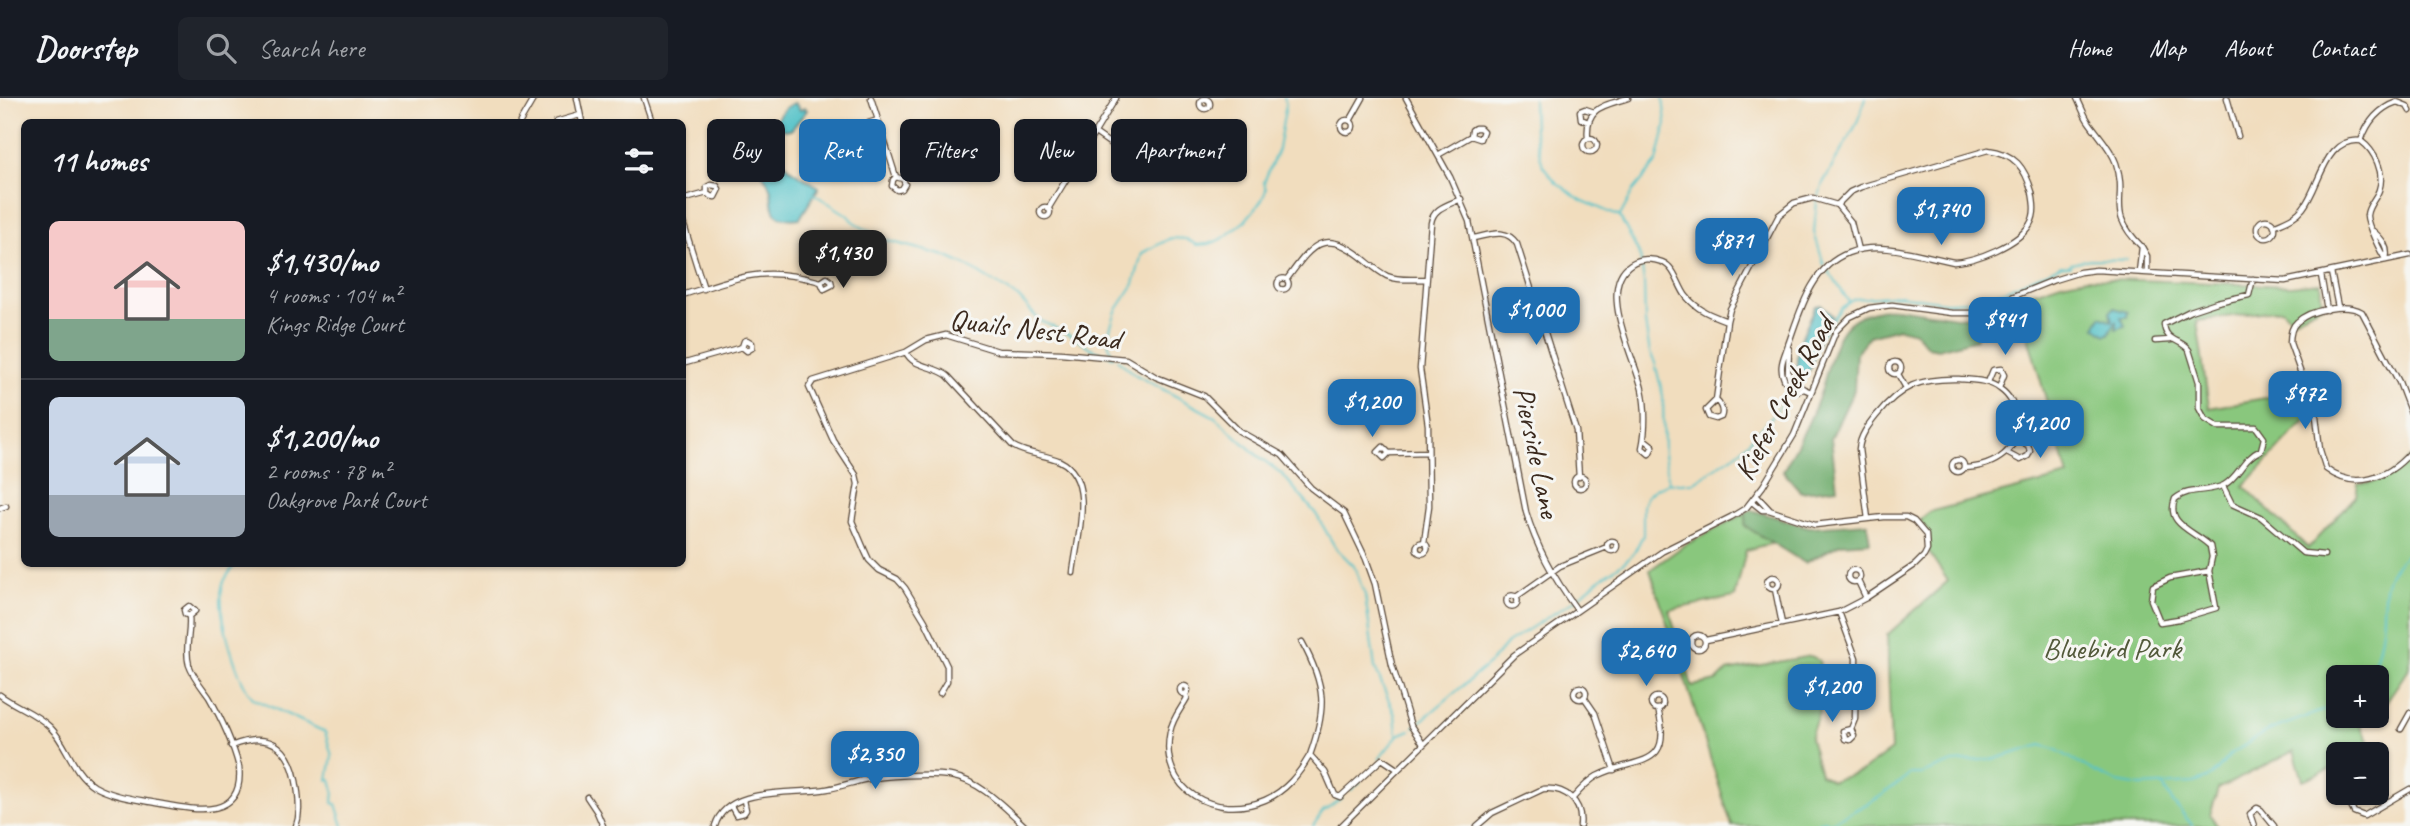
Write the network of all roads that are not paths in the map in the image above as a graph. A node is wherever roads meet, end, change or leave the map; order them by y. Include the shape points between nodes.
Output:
1 (534, 98) edge
2 (577, 98) edge
3 (644, 98) edge
4 (871, 98) edge
5 (1116, 98) edge
6 (1194, 98) edge
7 (1363, 98) edge
8 (1406, 98) edge
9 (1628, 98) edge
10 (2077, 98) edge
11 (2227, 98) edge
12 (1200, 101) dead end
13 (1594, 111) junction
14 (2410, 111) edge
15 (580, 116) junction
16 (522, 119) edge
17 (568, 119) edge
18 (581, 119) edge
19 (651, 119) edge
20 (878, 119) edge
21 (1350, 121) dead end
22 (1588, 122) junction
23 (1097, 130) edge
24 (1471, 136) dead end
25 (2238, 136) dead end
26 (1588, 138) dead end
27 (2361, 141) junction
28 (886, 145) edge
29 (1438, 155) junction
30 (896, 177) dead end
31 (1065, 182) edge
32 (707, 193) dead end
33 (686, 199) edge
34 (1461, 199) junction
35 (1837, 205) junction
36 (1048, 209) dead end
37 (2274, 226) dead end
38 (686, 232) edge
39 (1473, 239) junction
40 (2142, 247) junction
41 (1858, 250) junction
42 (2410, 255) edge
43 (2386, 260) junction
44 (2139, 272) junction
45 (2331, 272) junction
46 (2147, 273) junction
47 (2321, 275) junction
48 (1287, 279) dead end
49 (1426, 279) junction
50 (2253, 279) junction
51 (821, 282) dead end
52 (704, 289) junction
53 (686, 294) edge
54 (2338, 307) junction
55 (2327, 310) junction
56 (1727, 320) junction
57 (2172, 340) junction
58 (2155, 341) dead end
59 (742, 347) dead end
60 (906, 352) junction
61 (686, 363) edge
62 (1898, 374) dead end
63 (1988, 382) junction
64 (1906, 387) junction
65 (1999, 388) junction
66 (1811, 392) junction
67 (1716, 400) dead end
68 (2410, 411) edge
69 (1644, 439) dead end
70 (2015, 439) junction
71 (1428, 452) junction
72 (1389, 453) dead end
73 (2007, 453) junction
74 (2410, 453) edge
75 (1964, 468) dead end
76 (1579, 477) dead end
77 (2223, 486) junction
78 (1756, 495) junction
79 (1752, 502) junction
80 (6, 506) dead end
81 (0, 508) edge
82 (1769, 510) junction
83 (1868, 519) junction
84 (1424, 543) dead end
85 (1607, 547) dead end
86 (2324, 555) dead end
87 (2209, 570) junction
88 (1551, 572) junction
89 (1073, 573) dead end
90 (1858, 582) dead end
91 (1775, 589) dead end
92 (1516, 597) dead end
93 (1866, 598) junction
94 (1577, 610) junction
95 (1839, 612) junction
96 (189, 616) dead end
97 (1782, 624) junction
98 (1706, 640) dead end
99 (1302, 642) dead end
100 (940, 693) dead end
101 (1186, 694) dead end
102 (0, 695) edge
103 (1584, 698) dead end
104 (1658, 709) dead end
105 (2410, 713) edge
106 (2401, 729) dead end
107 (1845, 739) dead end
108 (1423, 744) junction
109 (231, 746) junction
110 (1310, 755) junction
111 (1397, 769) junction
112 (1614, 770) junction
113 (2410, 789) edge
114 (587, 797) dead end
115 (1573, 797) junction
116 (744, 800) junction
117 (2389, 801) edge
118 (2350, 805) edge
119 (2383, 805) edge
120 (732, 806) junction
121 (296, 826) edge
122 (603, 826) edge
123 (715, 826) edge
124 (1025, 826) edge
125 (1341, 826) edge
126 (1477, 826) edge
127 (1580, 826) edge
128 (2254, 826) edge
129 (2274, 826) edge

1 - 16 street
2 - 15 street
3 - 19 street
4 - 20 street
5 - 23 street
6 - 12 street
7 - 21 street
8 - 29 street, Pierside Lane
9 - 13 street
10 - 40 street via 2114,158 2121,219
11 - 25 street
13 - 22 street
13 - 22 street via 1580,111 1581,120
14 - 27 street via 2396,103 2386,107 2368,123
15 - 17 street
15 - 18 street
22 - 26 street
24 - 29 street
27 - 37 street via 2335,147 2304,207
27 - 43 street via 2374,153 2381,179 2367,214 2371,230 2385,245
28 - 30 street
29 - 34 street, Pierside Lane
31 - 36 street
32 - 33 street
34 - 39 street, Pierside Lane
34 - 49 street via 1432,216
35 - 41 street via 1851,222
35 - 41 street via 1861,187 1988,150 2013,158 2025,170 2034,212 2030,226 2011,243 1954,262 1879,248
35 - 56 street via 1822,199 1801,200 1779,215
38 - 52 street
39 - 76 street via 1505,233 1517,244 1576,431
39 - 88 street, Pierside Lane via 1527,512 1534,540
40 - 44 street
40 - 46 street
41 - 66 street via 1836,260 1814,282 1799,311 1782,374 1797,391
42 - 43 street, Kiefer Creek Road
43 - 45 street, Kiefer Creek Road
44 - 46 street, Kiefer Creek Road
44 - 66 street, Kiefer Creek Road via 2080,272 1972,313 1904,305 1869,308 1836,331
45 - 47 street, Kiefer Creek Road
45 - 54 street
46 - 50 street, Kiefer Creek Road
47 - 50 street, Kiefer Creek Road via 2285,281
47 - 55 street
48 - 49 street via 1309,250 1331,241 1348,247 1387,276
49 - 71 street via 1420,369
50 - 57 street via 2245,297 2217,302 2164,324
51 - 52 street via 767,273
52 - 53 street
54 - 55 street
54 - 68 street via 2353,307 2367,317
55 - 74 street via 2295,323 2290,343 2316,416 2324,466 2345,478 2369,479 2391,471
56 - 67 street
56 - 69 street via 1700,310 1663,262 1636,261 1621,273 1616,292 1624,338 1643,396
57 - 58 street
57 - 77 street via 2189,350 2205,419 2218,427 2256,427 2263,434 2263,447
59 - 61 street
60 - 89 street via 910,360 948,376 1013,446 1060,461 1071,471 1079,483 1082,502
60 - 100 street, Quails Nest Road via 810,383 809,391 856,475 852,521 869,560 905,588 943,656 948,675
60 - 108 street, Quails Nest Road via 946,335 998,351 1126,359 1204,396 1239,432 1282,455 1311,488 1344,513 1372,578 1411,726
62 - 64 street
63 - 64 street via 1938,379
63 - 65 street
63 - 65 street via 1993,370 2001,369 2004,374
64 - 83 street via 1887,402 1860,440
65 - 70 street via 2015,411
66 - 78 street, Kiefer Creek Road via 1794,435
70 - 73 street
70 - 73 street via 2028,445 2028,456 2020,460
71 - 72 street
71 - 84 street
73 - 75 street via 1990,464
77 - 86 street via 2232,504 2262,517 2303,553
77 - 87 street via 2180,494 2173,504 2176,520 2210,546
78 - 79 street, Kiefer Creek Road
78 - 82 street
79 - 82 street
79 - 94 street, Kiefer Creek Road via 1663,551
80 - 81 street
82 - 83 street via 1815,525
83 - 93 street via 1911,519 1928,541 1920,561
85 - 88 street
87 - 87 street via 2153,586 2151,600 2160,622 2216,608
88 - 92 street
88 - 94 street, Pierside Lane
90 - 93 street
91 - 97 street
93 - 95 street
94 - 108 street, Kiefer Creek Road via 1505,662
95 - 97 street
95 - 107 street via 1856,658 1856,719 1853,737
96 - 109 street via 188,663
97 - 98 street
99 - 110 street via 1317,672 1323,704
101 - 110 street via 1170,732 1169,753 1174,777 1197,797 1231,807 1263,801 1284,789
102 - 109 street via 51,728 87,781 118,796 195,810 218,808 230,800 240,783
103 - 112 street via 1593,708
104 - 112 street via 1663,734 1658,748 1649,758
105 - 106 street
108 - 111 street, Kiefer Creek Road
109 - 121 street via 264,740 284,751 296,782
110 - 111 street via 1340,797 1382,759
111 - 125 street, Kiefer Creek Road
112 - 115 street via 1597,776
113 - 117 street
114 - 122 street
115 - 126 street via 1543,789 1492,813
115 - 127 street via 1580,809
116 - 120 street
116 - 120 street via 742,814 736,815
116 - 124 street via 774,792 823,790 866,779 949,776 988,792
118 - 119 street via 2364,816
120 - 123 street
128 - 129 street via 2250,814 2257,808

